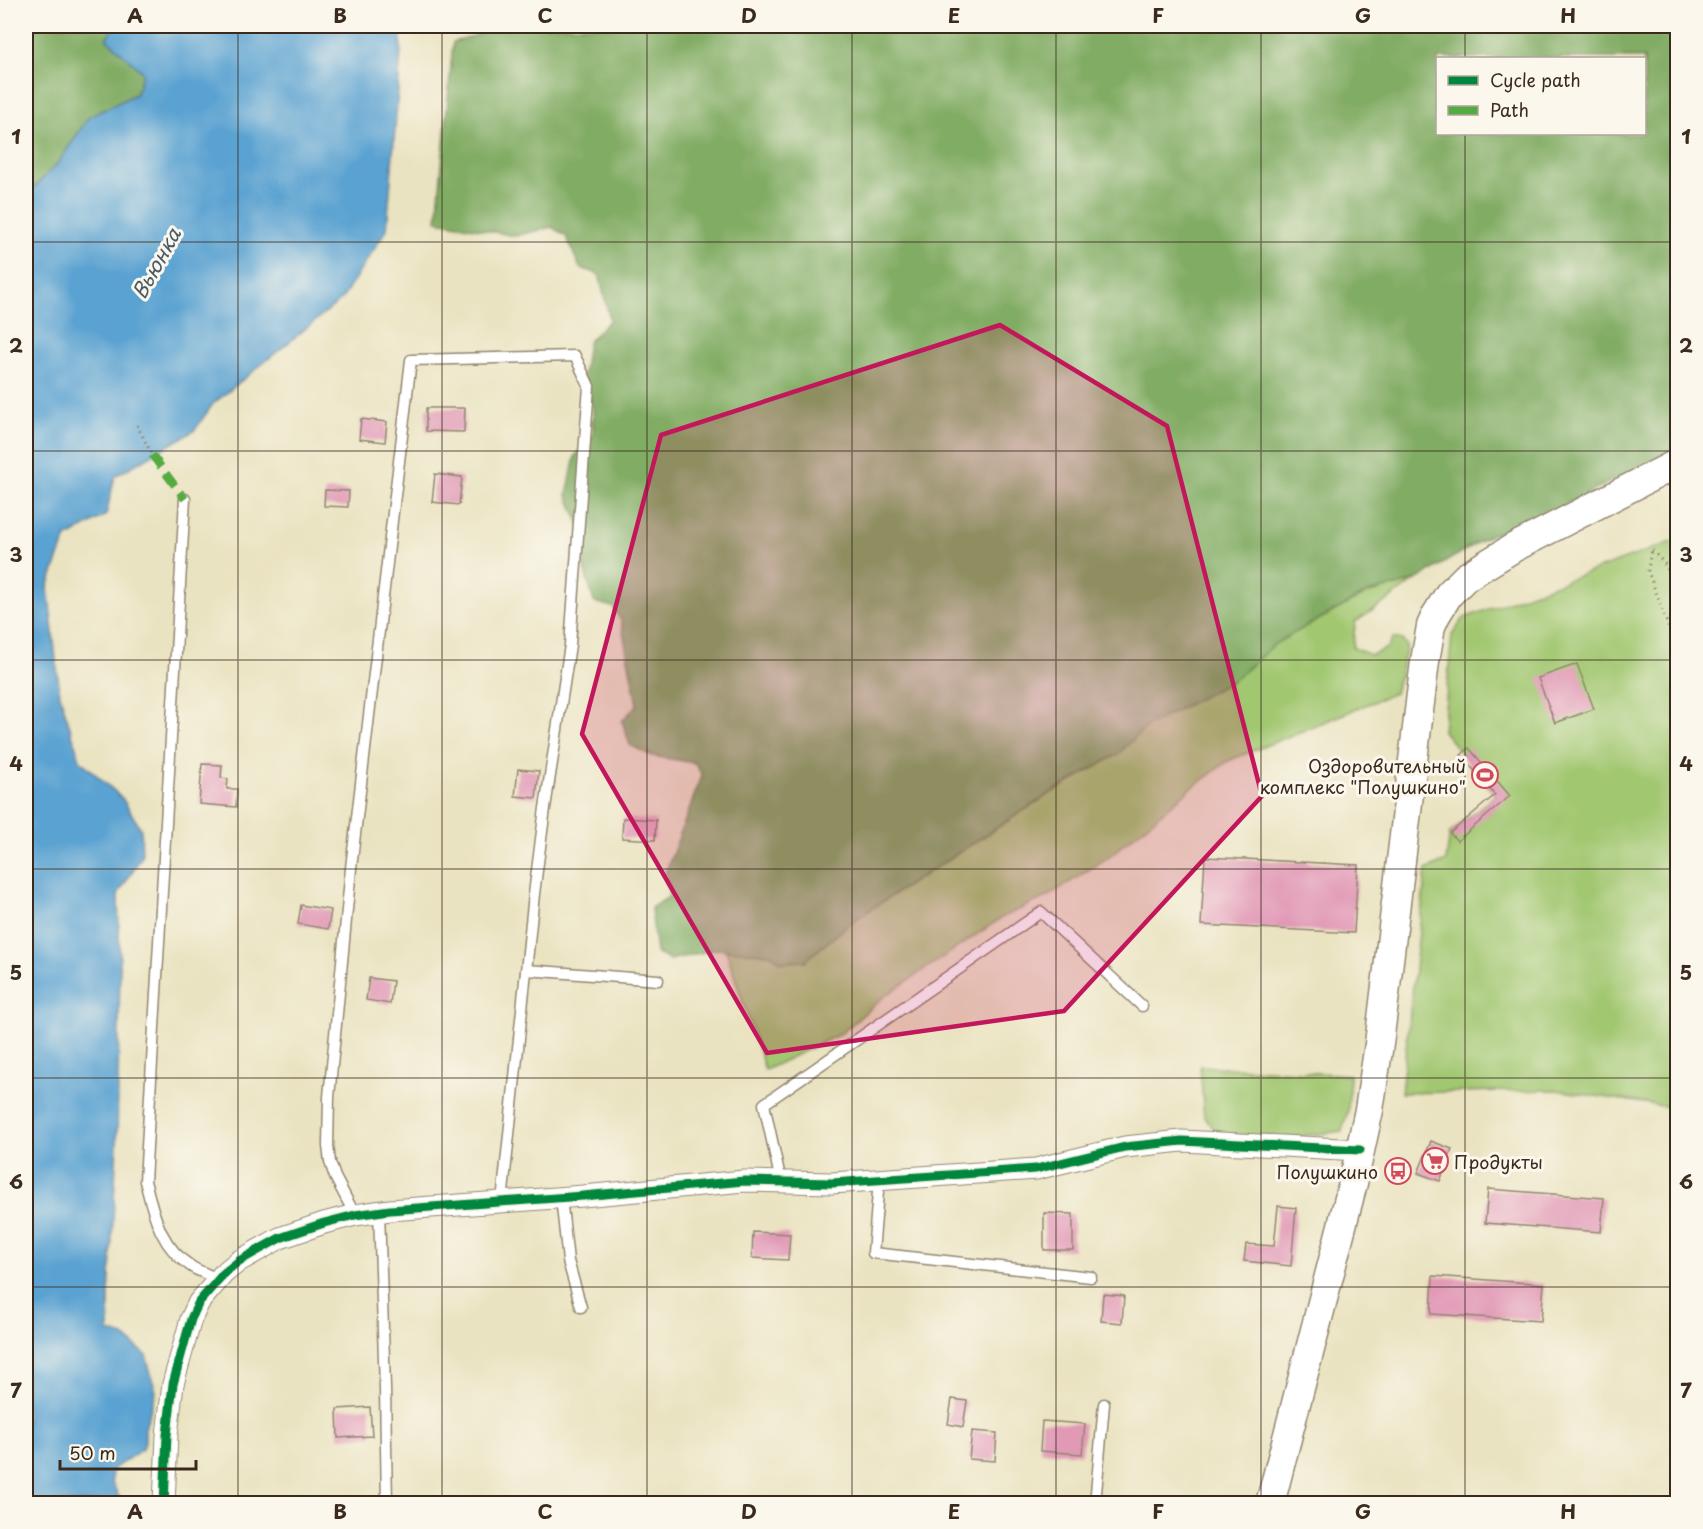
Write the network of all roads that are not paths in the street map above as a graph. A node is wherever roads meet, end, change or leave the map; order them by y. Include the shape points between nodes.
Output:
1 (1677, 463) edge
2 (185, 499) dead end
3 (527, 970) junction
4 (658, 980) dead end
5 (1142, 1006) dead end
6 (1360, 1150) junction
7 (879, 1180) junction
8 (781, 1182) junction
9 (561, 1197) junction
10 (502, 1202) junction
11 (379, 1212) junction
12 (355, 1215) junction
13 (1091, 1277) dead end
14 (219, 1279) junction
15 (581, 1307) dead end
16 (1104, 1404) dead end
17 (164, 1503) edge
18 (387, 1503) edge
19 (1095, 1503) edge
20 (1270, 1503) edge

1 - 6 main road via 1492,560 1457,585 1436,615 1425,661 1379,1044
2 - 14 lane via 145,1181 159,1230 169,1248 192,1268
3 - 4 lane
3 - 10 lane
3 - 12 lane via 545,808 570,645 589,386 575,356 411,360 351,868 329,1097 330,1162
5 - 8 lane via 1041,912 764,1104
6 - 7 street via 1182,1141 1125,1147 1036,1169
6 - 20 main road
7 - 8 street
7 - 13 lane via 873,1253
8 - 9 street via 744,1181
9 - 10 street
9 - 15 lane via 568,1261
10 - 11 street
11 - 12 street
11 - 18 lane
12 - 14 street via 280,1238 240,1261
14 - 17 street via 199,1302 191,1319 173,1384
16 - 19 lane

